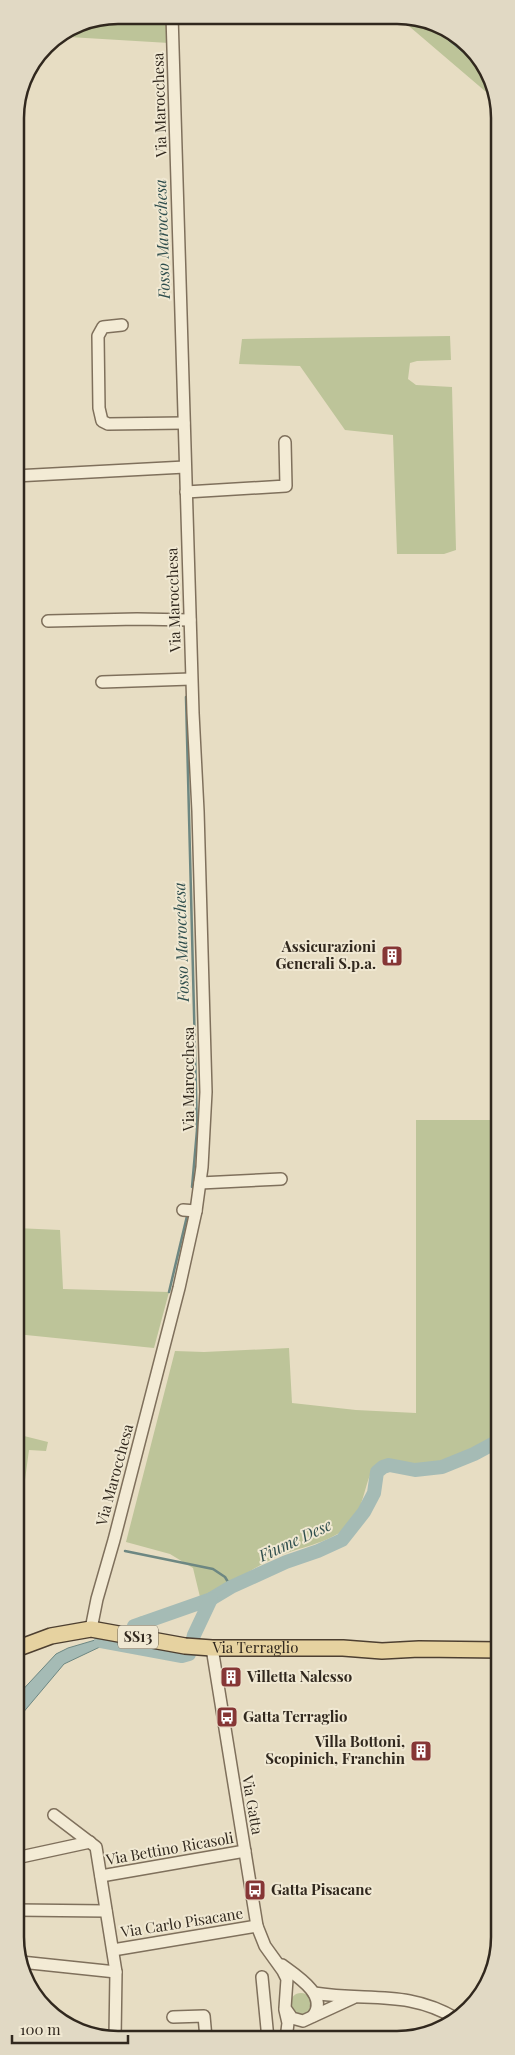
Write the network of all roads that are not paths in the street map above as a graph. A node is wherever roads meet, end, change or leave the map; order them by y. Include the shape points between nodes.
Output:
1 (172, 24) edge
2 (122, 325) dead end
3 (181, 423) junction
4 (285, 442) dead end
5 (185, 467) junction
6 (24, 476) edge
7 (186, 492) junction
8 (190, 620) junction
9 (48, 621) dead end
10 (192, 679) junction
11 (102, 682) dead end
12 (281, 1180) dead end
13 (200, 1183) junction
14 (183, 1210) dead end
15 (196, 1211) junction
16 (91, 1629) junction
17 (24, 1646) edge
18 (212, 1648) junction
19 (491, 1650) edge
20 (54, 1816) dead end
21 (90, 1842) junction
22 (245, 1851) junction
23 (24, 1856) edge
24 (101, 1876) junction
25 (24, 1910) edge
26 (106, 1911) junction
27 (257, 1926) junction
28 (113, 1950) junction
29 (277, 1962) junction
30 (27, 1963) edge
31 (116, 1972) junction
32 (262, 1977) dead end
33 (312, 1992) junction
34 (352, 1998) junction
35 (286, 2003) junction
36 (451, 2015) edge
37 (173, 2017) dead end
38 (311, 2018) junction
39 (115, 2031) edge
40 (205, 2031) edge
41 (267, 2031) edge
42 (288, 2031) edge
43 (294, 2031) edge

1 - 3 street, Via Marocchesa
2 - 3 street via 103,327 98,336 102,421 108,424
3 - 5 street, Via Marocchesa
4 - 7 street via 286,486
5 - 6 street
5 - 7 street, Via Marocchesa
7 - 8 street, Via Marocchesa
8 - 9 street
8 - 10 street, Via Marocchesa
10 - 11 street
10 - 13 street, Via Marocchesa via 206,1092
12 - 13 street
13 - 15 street, Via Marocchesa
14 - 15 street
15 - 16 street, Via Marocchesa
16 - 17 main road, Via Terraglio / SS13 via 51,1636
16 - 18 main road, Via Terraglio / SS13
18 - 19 main road, Via Terraglio
18 - 22 street, Via Gatta
20 - 21 street
21 - 23 street
21 - 24 street via 96,1847
22 - 24 street, Via Bettino Ricasoli
22 - 27 street, Via Gatta
24 - 26 street
25 - 26 street
26 - 28 street
27 - 28 street, Via Carlo Pisacane
27 - 29 street, Via Gatta via 265,1946
28 - 31 street
29 - 33 street, Via Gatta
29 - 35 street, Via Gatta via 287,1980
30 - 31 street
31 - 39 street
32 - 41 street
33 - 34 street
33 - 35 street via 299,1987 294,1989
33 - 38 street via 318,2002
34 - 36 street via 399,1998 422,2002
34 - 38 street
35 - 38 street via 292,2018 303,2021
35 - 42 street, Via Gatta
37 - 40 street via 204,2016
38 - 43 street

